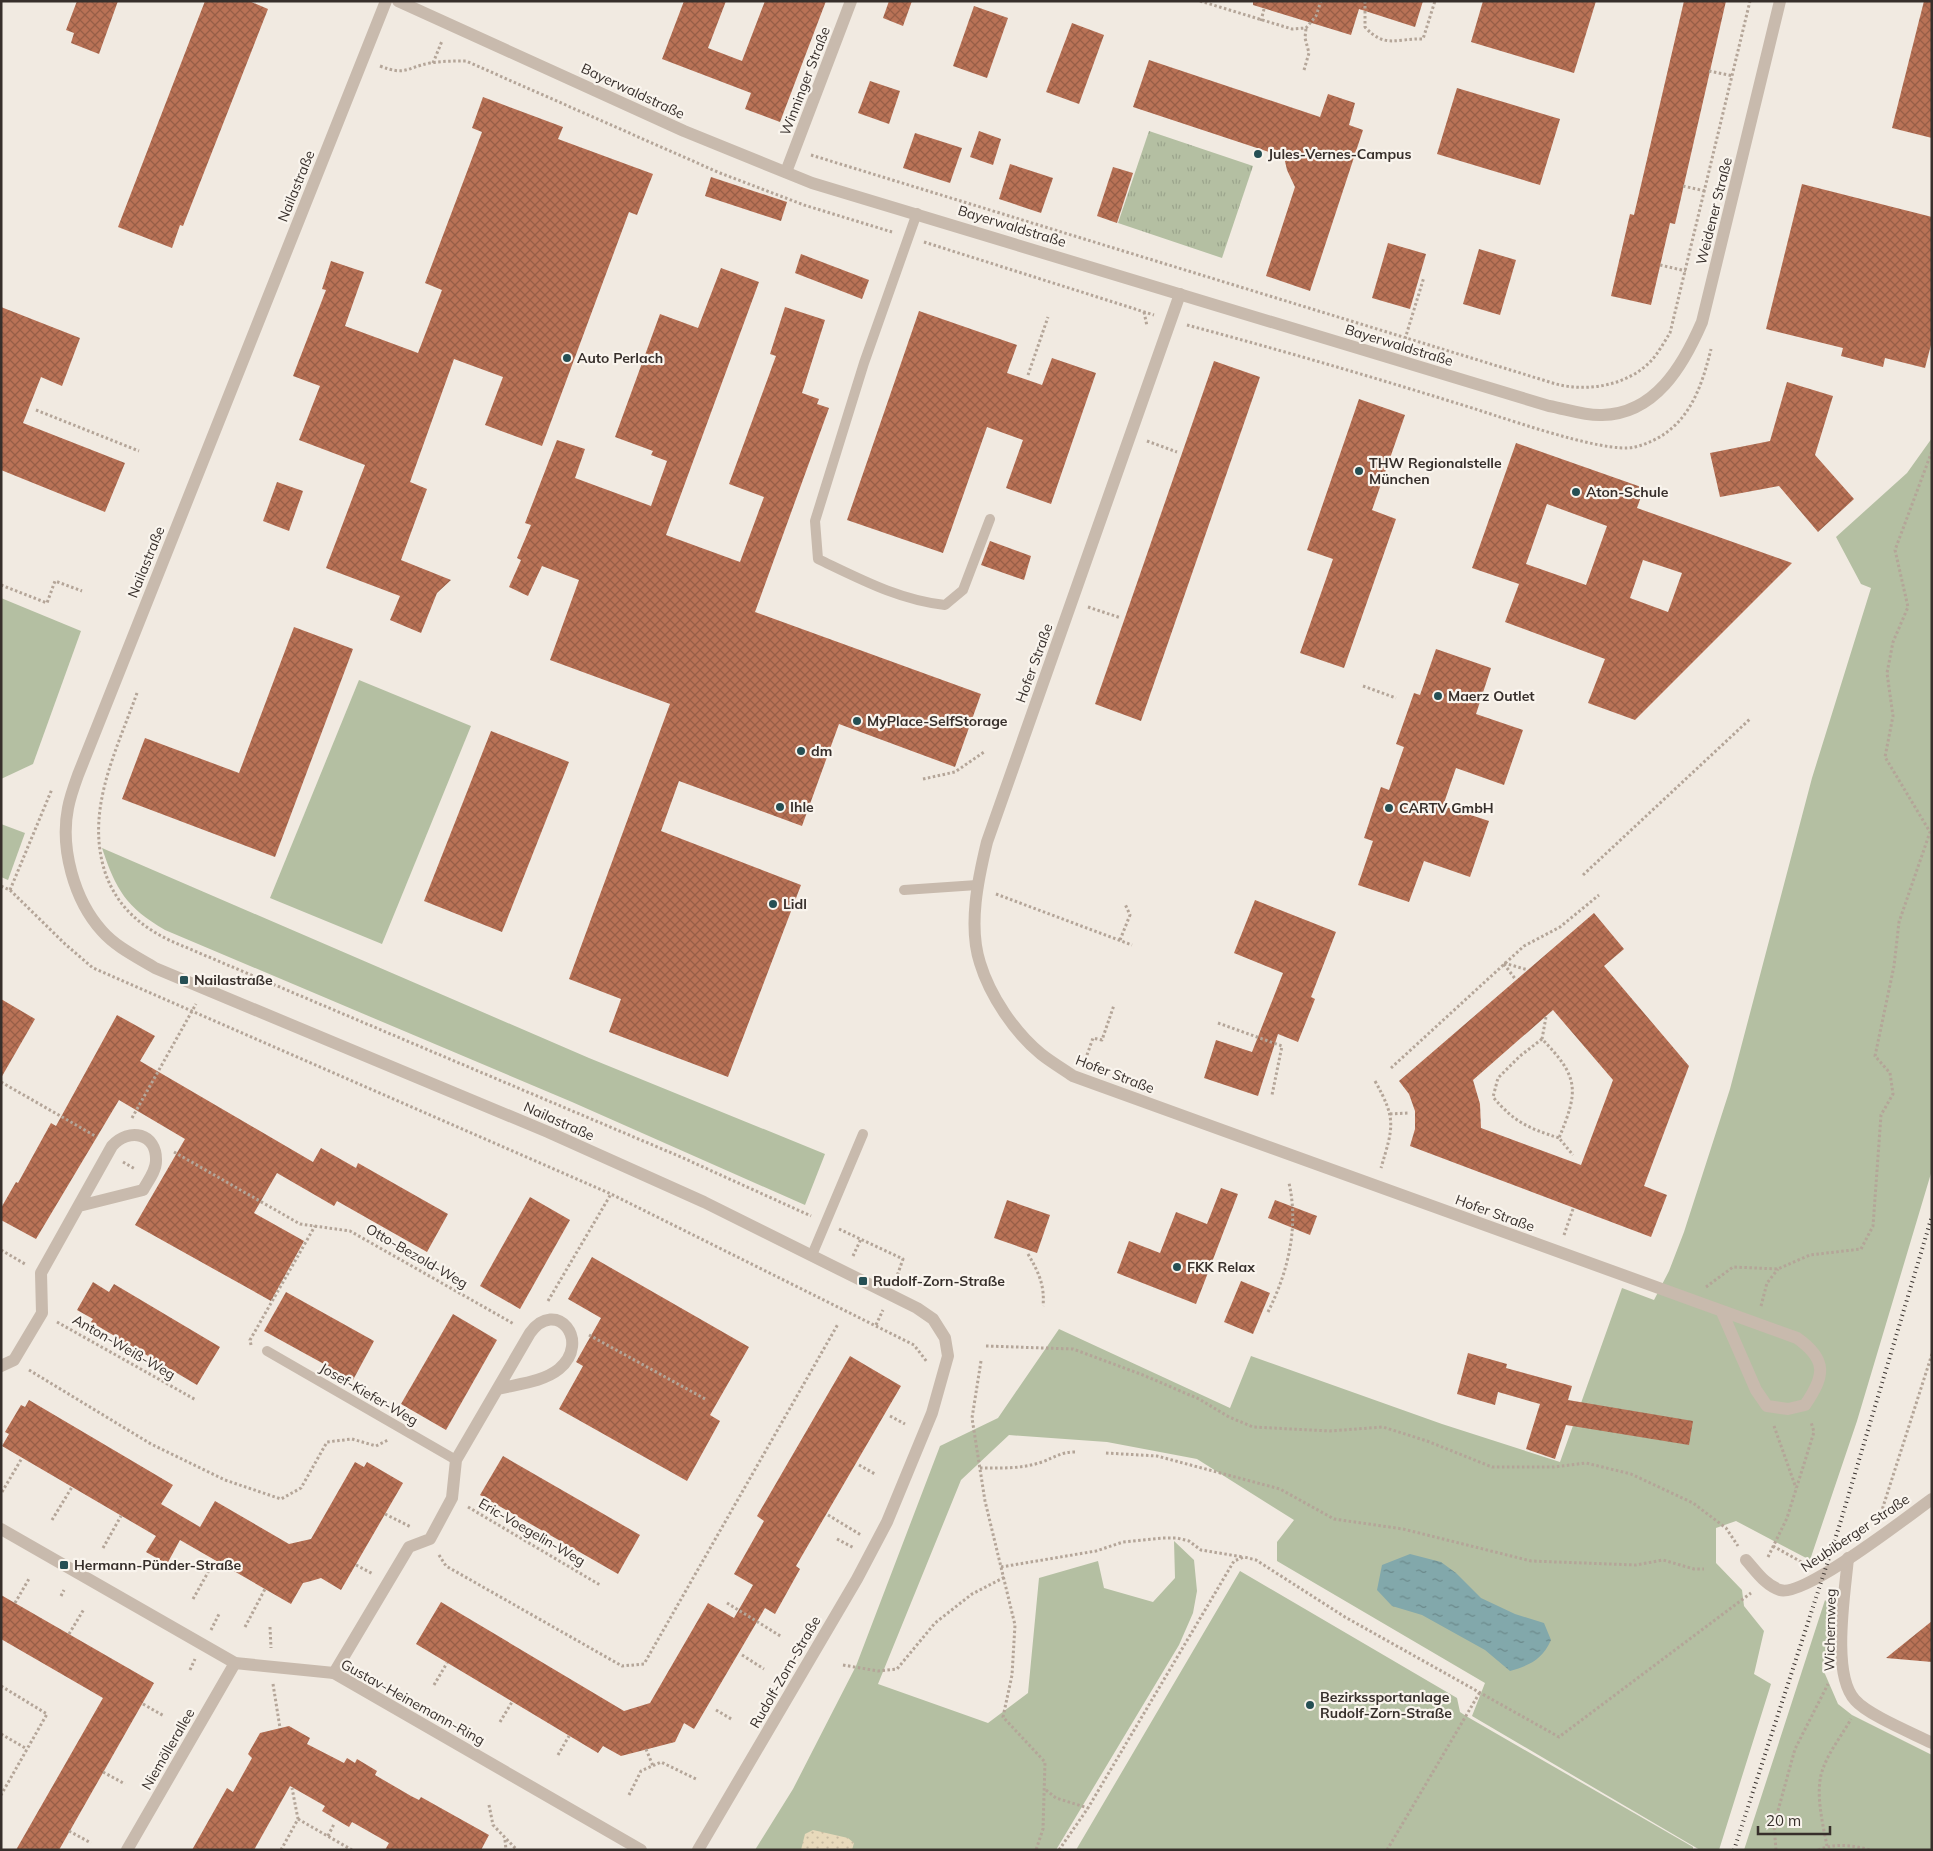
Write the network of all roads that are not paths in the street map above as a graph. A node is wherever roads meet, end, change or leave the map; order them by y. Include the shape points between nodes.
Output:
1 (386, 1) edge
2 (398, 1) edge
3 (851, 1) edge
4 (1780, 1) edge
5 (786, 172) junction
6 (917, 213) junction
7 (1180, 294) junction
8 (1638, 407) joint
9 (990, 519) dead end
10 (977, 885) junction
11 (904, 890) dead end
12 (863, 1134) dead end
13 (79, 1206) junction
14 (812, 1255) junction
15 (1722, 1312) junction
16 (945, 1338) joint
17 (267, 1351) road end
18 (1, 1366) edge
19 (498, 1389) junction
20 (456, 1460) junction
21 (1932, 1499) edge
22 (1, 1529) edge
23 (1848, 1558) junction
24 (1746, 1560) dead end
25 (235, 1663) junction
26 (334, 1673) junction
27 (1932, 1743) edge
28 (127, 1850) edge
29 (641, 1850) edge
30 (698, 1850) edge

1 - 14 street, Nailastraße via 78,775 68,809 67,848 73,877 102,931 155,968 548,1132
2 - 5 street, Bayerwaldstraße via 684,131
3 - 5 street, Winninger Straße
4 - 8 street, Weidener Straße via 1702,322 1678,369
5 - 6 street, Bayerwaldstraße via 812,183
6 - 7 street, Bayerwaldstraße
6 - 9 lane via 814,521 818,559 880,589 918,602 945,605 963,590
7 - 8 street, Bayerwaldstraße via 1549,406 1600,416 1620,414
7 - 10 street, Hofer Straße via 990,834
10 - 11 lane
10 - 15 street, Hofer Straße via 975,926 980,963 1000,1007 1041,1054 1073,1076
12 - 14 lane
13 - 13 street via 119,1138 141,1135 155,1147 156,1162 143,1190
13 - 18 street via 41,1272 42,1313 14,1360
14 - 16 street, Nailastraße via 917,1308 933,1319
15 - 15 street, Hofer Straße via 1797,1338 1812,1348 1821,1365 1818,1386 1805,1405 1788,1409 1767,1406 1756,1390
16 - 30 street, Rudolf-Zorn-Straße via 948,1356 934,1405 887,1522 853,1587
17 - 20 lane, Josef-Kiefer-Weg
19 - 19 street via 540,1379 558,1370 568,1360 572,1348 573,1338 568,1326 555,1319 535,1325
19 - 20 street
20 - 26 street via 452,1498 430,1540 410,1547
21 - 23 street, Neubiberger Straße
22 - 25 street, Gustav-Heinemann-Ring
23 - 24 street, Neubiberger Straße via 1800,1588 1781,1591 1766,1582
23 - 27 street, Wichernweg via 1841,1665 1846,1689 1856,1702
25 - 26 street, Gustav-Heinemann-Ring
25 - 28 street, Niemöllerallee
26 - 29 street, Gustav-Heinemann-Ring

